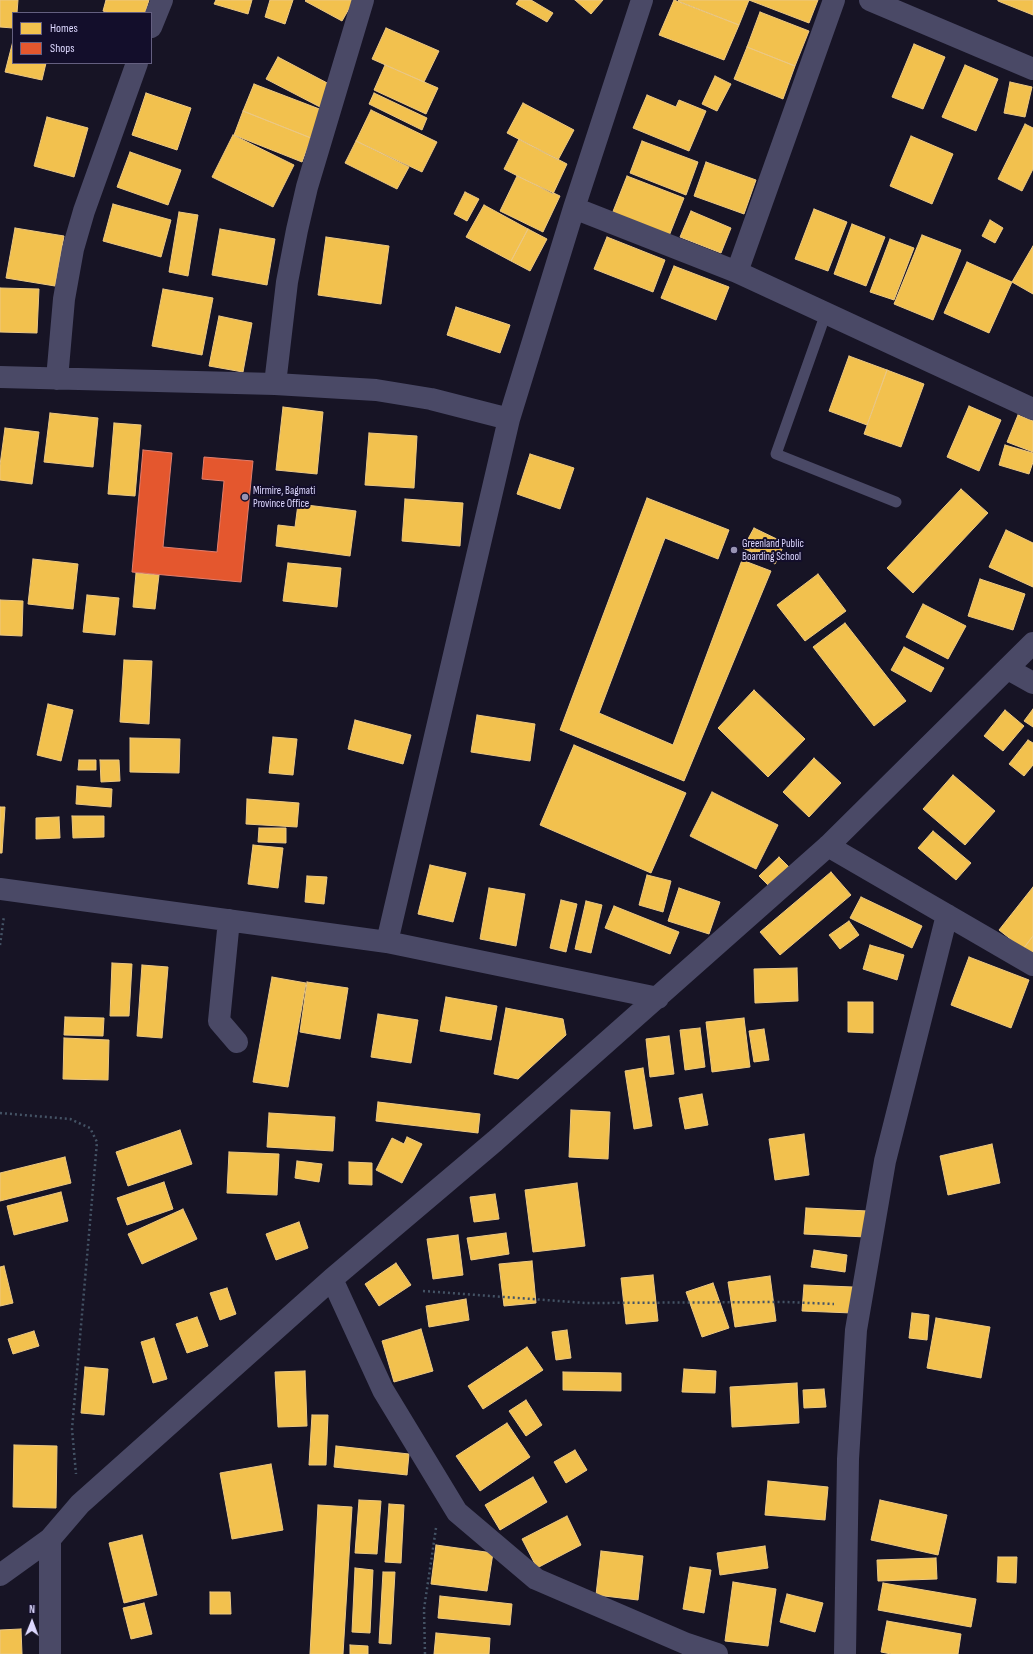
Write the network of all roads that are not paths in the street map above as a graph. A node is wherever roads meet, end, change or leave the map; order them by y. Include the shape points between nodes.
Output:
1 (162, 0) edge
2 (363, 0) edge
3 (642, 0) edge
4 (834, 0) edge
5 (870, 0) edge
6 (152, 25) edge
7 (137, 64) edge
8 (1033, 69) edge
9 (574, 208) junction
10 (737, 272) junction
11 (826, 313) junction
12 (0, 377) edge
13 (57, 379) junction
14 (275, 384) junction
15 (1033, 409) edge
16 (509, 419) junction
17 (896, 502) dead end
18 (1033, 643) edge
19 (1008, 669) junction
20 (1033, 683) edge
21 (828, 846) junction
22 (0, 889) edge
23 (947, 915) junction
24 (229, 920) junction
25 (387, 942) junction
26 (1033, 965) edge
27 (658, 998) junction
28 (237, 1042) dead end
29 (332, 1279) junction
30 (50, 1539) junction
31 (0, 1575) edge
32 (50, 1654) edge
33 (717, 1654) edge
34 (845, 1654) edge

1 - 6 street
2 - 14 street via 309,180 297,230 287,282
3 - 9 street
4 - 10 street
5 - 8 street
7 - 13 street via 73,249 64,299
9 - 10 street
9 - 16 street
10 - 11 street
11 - 15 street
11 - 17 lane via 776,454
12 - 13 street
13 - 14 street
14 - 16 street via 376,390 431,399
16 - 25 street
18 - 19 street
19 - 20 street
19 - 21 street
21 - 23 street
21 - 27 street
22 - 24 street
23 - 26 street
23 - 34 street via 885,1161 856,1330 848,1459
24 - 25 street
24 - 28 street via 219,1021
25 - 27 street
27 - 29 street
29 - 30 street via 80,1504
29 - 33 street via 383,1390 457,1512 536,1579 687,1644
30 - 31 street
30 - 32 street

